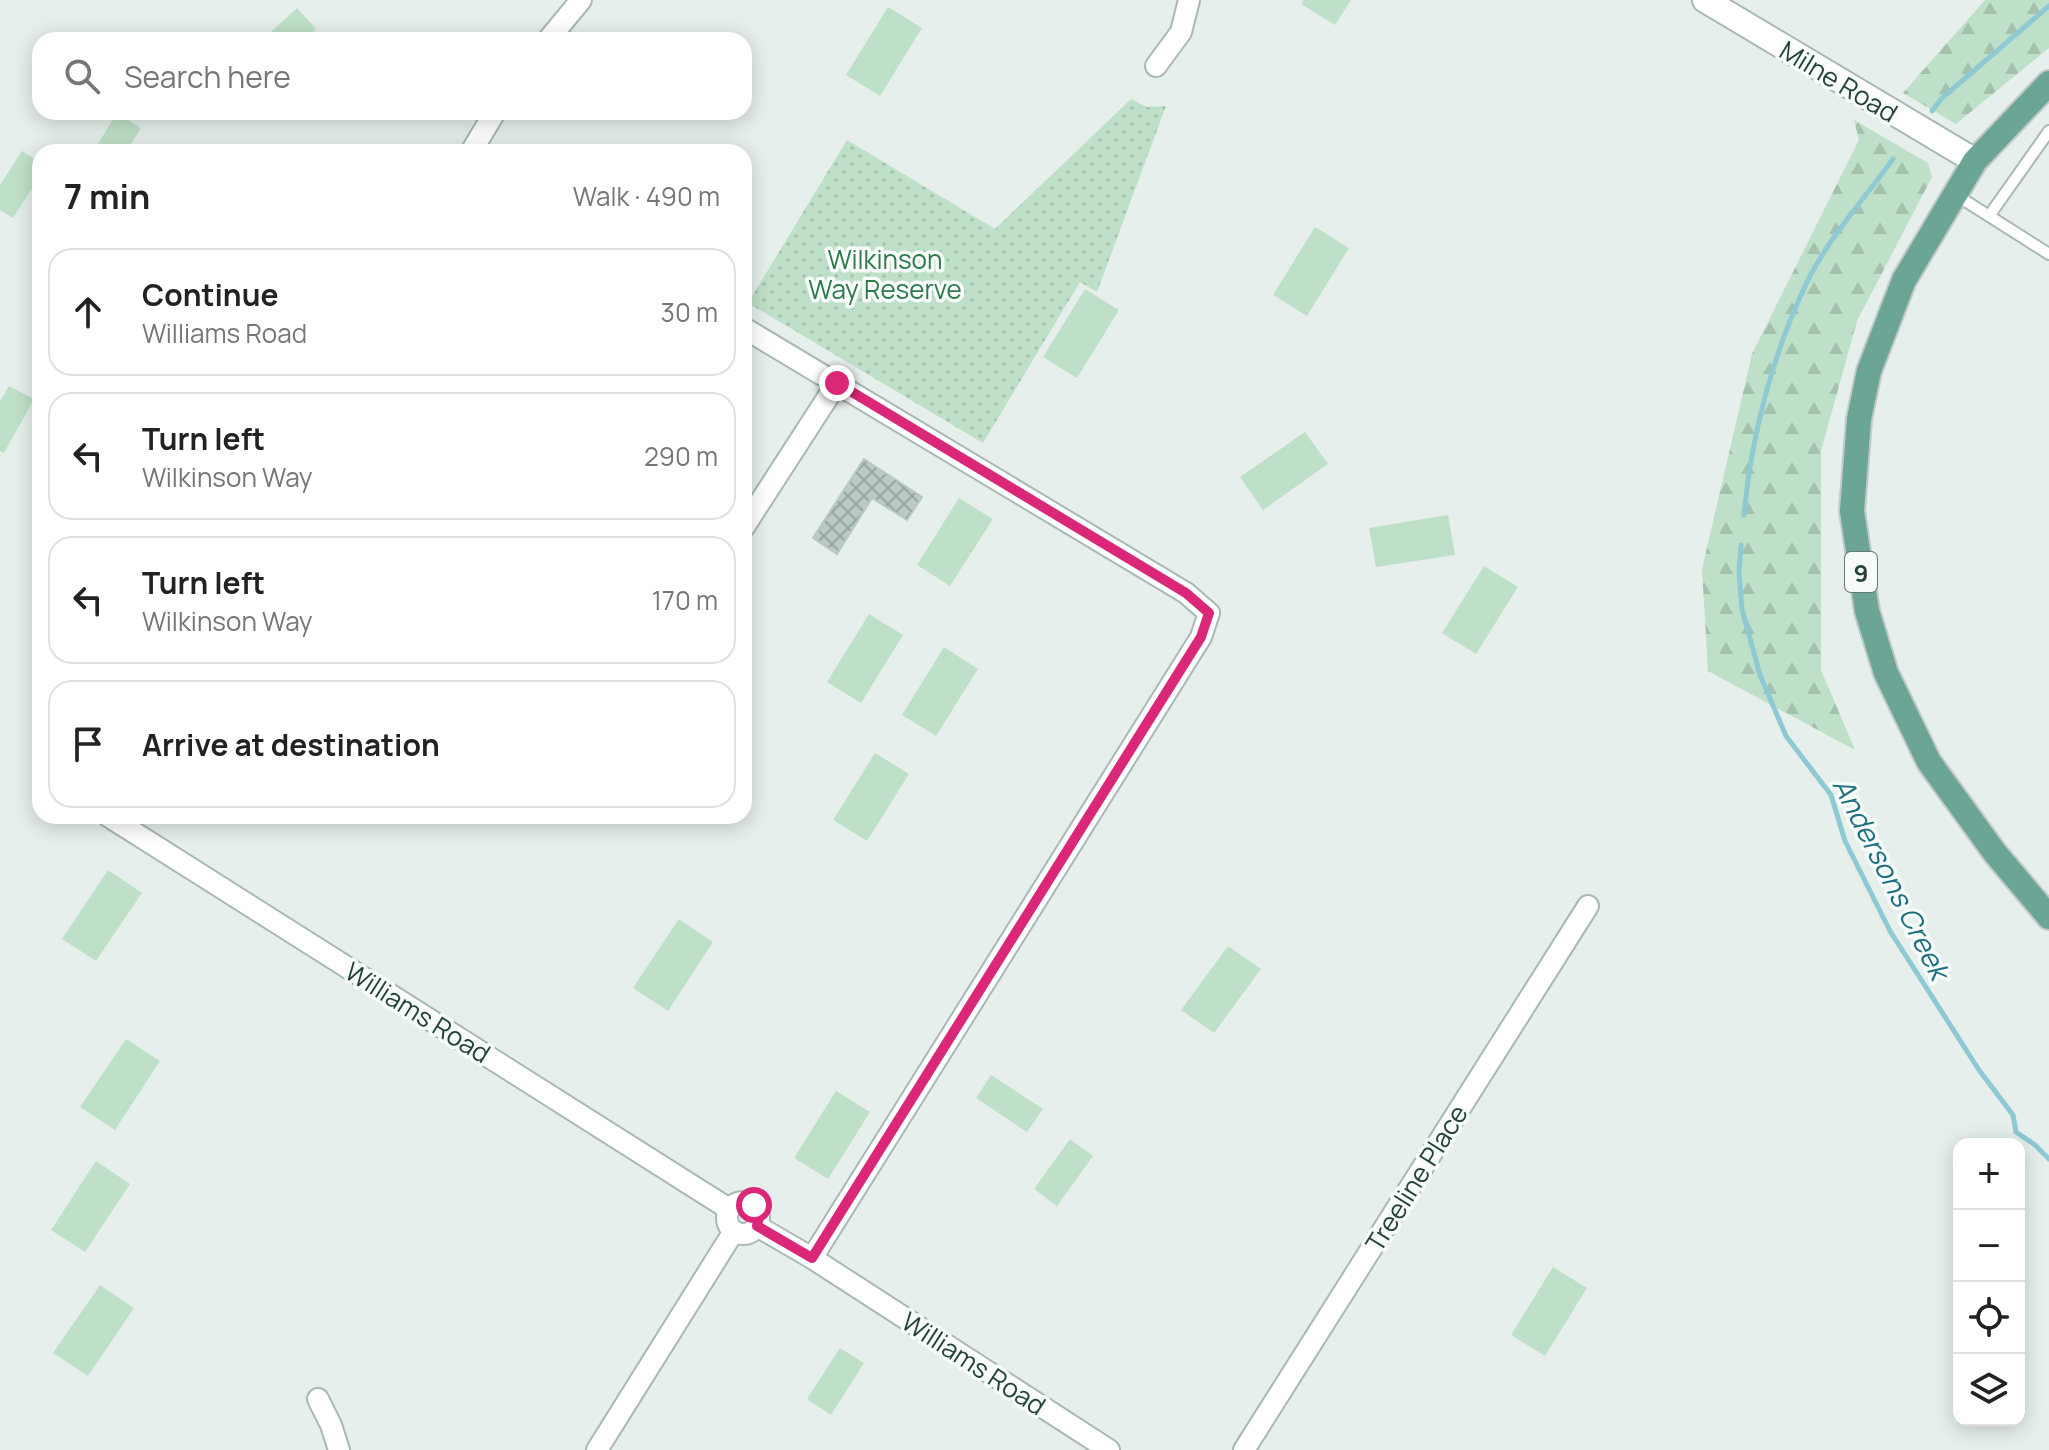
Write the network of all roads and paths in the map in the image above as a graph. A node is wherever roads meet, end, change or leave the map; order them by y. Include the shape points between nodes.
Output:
1 (1189, 0) edge
2 (1705, 0) edge
3 (578, 1) edge
4 (554, 32) edge
5 (1156, 66) dead end
6 (2049, 83) edge
7 (490, 120) edge
8 (2049, 131) edge
9 (476, 144) edge
10 (1975, 161) junction
11 (1954, 194) junction
12 (1989, 216) junction
13 (2049, 254) edge
14 (752, 333) edge
15 (837, 383) junction
16 (752, 515) edge
17 (121, 824) edge
18 (1588, 906) dead end
19 (2049, 917) edge
20 (729, 1209) junction
21 (757, 1226) junction
22 (734, 1231) junction
23 (812, 1258) junction
24 (318, 1399) dead end
25 (339, 1450) edge
26 (597, 1450) edge
27 (1109, 1450) edge
28 (1244, 1450) edge

1 - 5 street via 1181,32
2 - 10 street, Milne Road
3 - 4 street
6 - 10 main road, 9
7 - 9 street
8 - 12 lane
10 - 11 main road, 9
11 - 12 lane
11 - 19 main road, 9 via 1904,280 1869,371 1859,419 1852,511 1867,611 1886,673 1923,749 1995,853
12 - 13 lane
14 - 15 street
15 - 16 street
15 - 23 street via 1174,585 1209,613 1201,637
17 - 20 street, Williams Road
18 - 28 street, Treeline Place
20 - 21 street via 738,1202 754,1205
20 - 22 street via 726,1219
21 - 22 street via 744,1234
21 - 23 street, Williams Road
22 - 26 street
23 - 27 street, Williams Road
24 - 25 street

